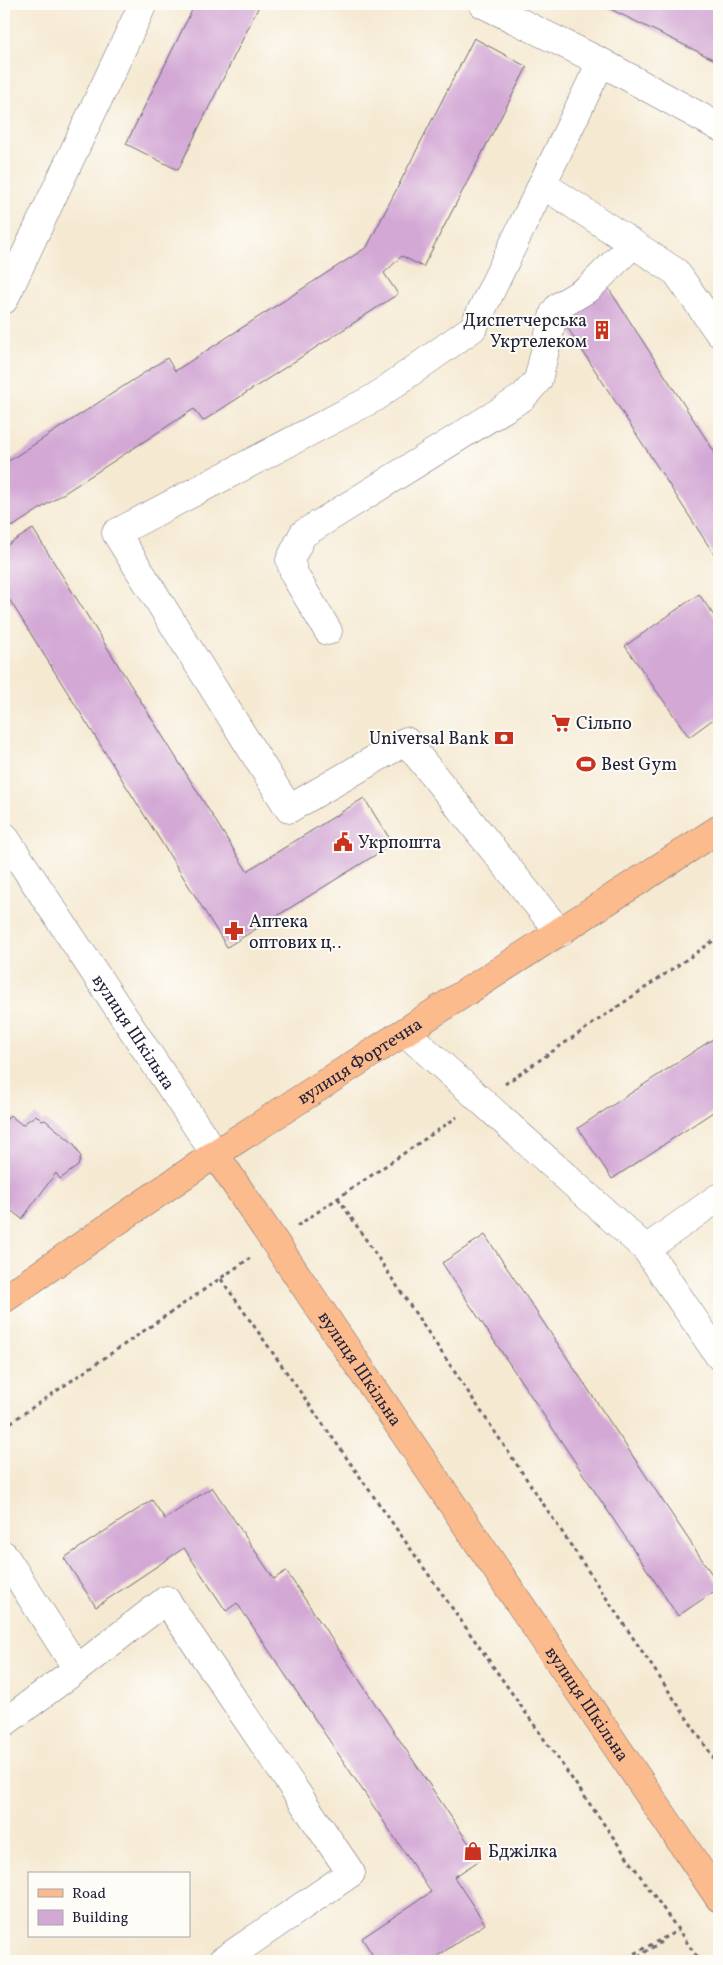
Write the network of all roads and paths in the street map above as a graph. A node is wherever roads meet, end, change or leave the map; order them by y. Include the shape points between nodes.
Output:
1 (142, 4) edge
2 (483, 4) edge
3 (601, 62) junction
4 (719, 127) edge
5 (542, 184) junction
6 (633, 244) junction
7 (4, 300) edge
8 (719, 333) edge
9 (328, 631) dead end
10 (719, 829) edge
11 (4, 836) edge
12 (560, 933) junction
13 (719, 937) edge
14 (405, 1032) junction
15 (481, 1101) junction
16 (215, 1154) junction
17 (719, 1197) edge
18 (338, 1198) junction
19 (275, 1242) junction
20 (646, 1249) junction
21 (221, 1278) junction
22 (4, 1299) edge
23 (719, 1356) edge
24 (4, 1427) edge
25 (4, 1555) edge
26 (77, 1669) junction
27 (4, 1722) edge
28 (719, 1766) edge
29 (719, 1898) edge
30 (679, 1930) junction
31 (222, 1961) edge
32 (620, 1961) edge
33 (631, 1961) edge
34 (700, 1961) edge

1 - 7 street
2 - 3 street
3 - 4 street
3 - 5 street
5 - 6 street
5 - 12 street via 473,328 374,398 116,533 289,809 406,741
6 - 8 street via 676,272
6 - 9 street via 589,288 559,306 554,313 538,380 523,397 303,534 290,560 294,576
10 - 12 main road, вулиця Фортечна
11 - 16 street, вулиця Шкільна
12 - 14 main road, вулиця Фортечна
13 - 15 path
14 - 15 street
14 - 16 main road, вулиця Фортечна
15 - 18 path
15 - 20 street
16 - 19 main road, вулиця Шкільна
16 - 22 main road, вулиця Фортечна
17 - 20 street
18 - 19 path
18 - 28 path
19 - 21 path
19 - 29 main road, вулиця Шкільна
20 - 23 street
21 - 24 path
21 - 30 path
25 - 26 street
26 - 27 street
26 - 31 street via 166,1600 351,1874
30 - 32 path
30 - 33 path
30 - 34 path

